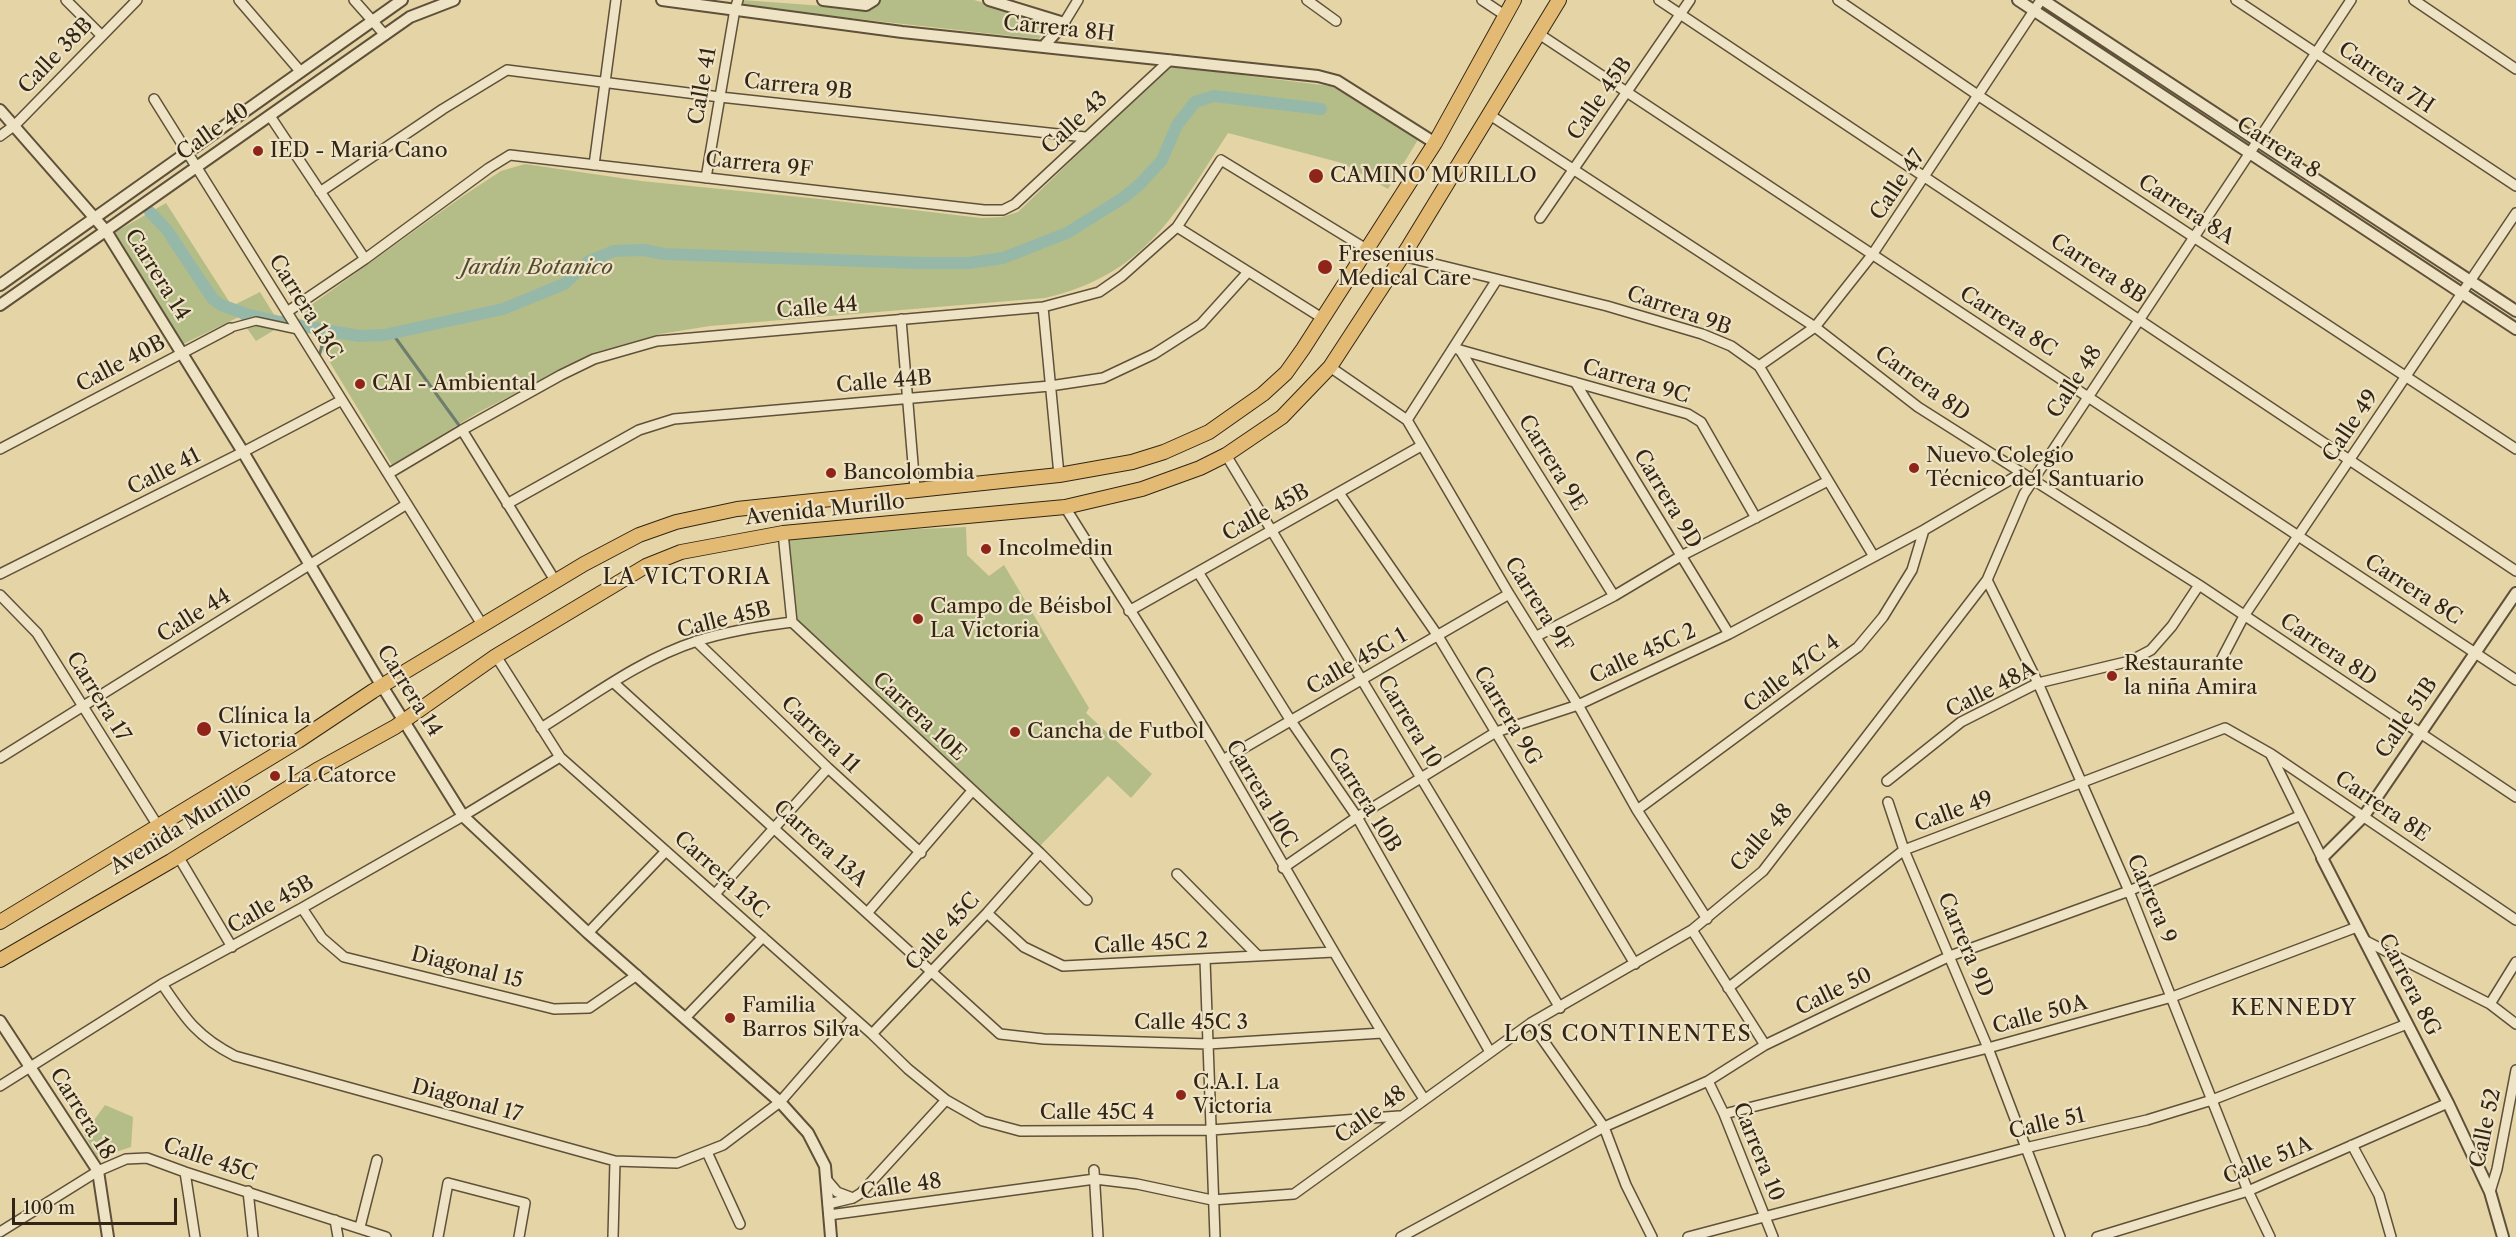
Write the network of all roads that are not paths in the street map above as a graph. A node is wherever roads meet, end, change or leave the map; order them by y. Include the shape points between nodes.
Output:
1 (66, 0) edge
2 (137, 0) edge
3 (239, 0) edge
4 (354, 0) edge
5 (402, 0) edge
6 (454, 0) edge
7 (616, 0) edge
8 (662, 0) edge
9 (823, 0) edge
10 (874, 0) edge
11 (988, 0) edge
12 (1078, 0) edge
13 (1307, 0) edge
14 (1482, 0) edge
15 (1514, 0) edge
16 (1559, 0) edge
17 (1659, 0) edge
18 (1690, 0) edge
19 (1838, 0) edge
20 (2018, 0) edge
21 (2042, 0) edge
22 (2236, 0) edge
23 (2351, 0) edge
24 (2414, 0) edge
25 (736, 4) edge
26 (2034, 11) junction
27 (1680, 14) junction
28 (1506, 16) junction
29 (372, 20) junction
30 (1336, 21) dead end
31 (1064, 23) junction
32 (1539, 34) junction
33 (101, 35) junction
34 (385, 35) junction
35 (1044, 46) junction
36 (2315, 52) junction
37 (1170, 60) junction
38 (2516, 69) edge
39 (300, 70) junction
40 (607, 82) junction
41 (1627, 91) junction
42 (1979, 96) junction
43 (720, 97) junction
44 (154, 99) dead end
45 (0, 110) edge
46 (1490, 115) junction
47 (270, 116) junction
48 (15, 125) junction
49 (0, 136) edge
50 (1085, 137) junction
51 (2256, 141) junction
52 (1435, 143) junction
53 (186, 151) junction
54 (2250, 152) junction
55 (594, 165) junction
56 (197, 168) junction
57 (1573, 170) junction
58 (1926, 177) junction
59 (706, 178) junction
60 (2516, 186) edge
61 (320, 192) junction
62 (1003, 210) joint
63 (2516, 213) edge
64 (95, 216) junction
65 (1540, 218) dead end
66 (1177, 228) junction
67 (106, 231) junction
68 (2193, 236) junction
69 (1368, 250) junction
70 (1872, 255) junction
71 (1402, 256) junction
72 (365, 259) junction
73 (1248, 272) junction
74 (1496, 281) junction
75 (2470, 281) junction
76 (0, 285) edge
77 (2462, 293) junction
78 (0, 306) edge
79 (1043, 307) junction
80 (2516, 311) edge
81 (289, 315) junction
82 (1322, 318) junction
83 (2139, 318) junction
84 (901, 319) junction
85 (1815, 327) junction
86 (230, 328) joint
87 (2516, 328) edge
88 (298, 329) junction
89 (1456, 349) junction
90 (182, 351) junction
91 (1759, 366) junction
92 (1330, 367) junction
93 (2406, 377) junction
94 (1575, 382) junction
95 (1050, 386) junction
96 (2088, 396) junction
97 (908, 398) junction
98 (342, 400) junction
99 (1407, 420) junction
100 (462, 430) junction
101 (1421, 446) junction
102 (0, 449) edge
103 (2516, 449) edge
104 (243, 452) junction
105 (1226, 455) junction
106 (2350, 459) junction
107 (388, 474) junction
108 (2020, 474) junction
109 (1059, 475) junction
110 (1828, 481) junction
111 (2032, 482) junction
112 (915, 488) junction
113 (1339, 493) junction
114 (407, 504) junction
115 (507, 504) junction
116 (1065, 507) junction
117 (1756, 518) junction
118 (1924, 530) junction
119 (1272, 531) junction
120 (783, 533) junction
121 (2299, 537) junction
122 (1873, 555) junction
123 (1681, 556) junction
124 (309, 564) junction
125 (2516, 571) edge
126 (1198, 572) junction
127 (0, 574) edge
128 (1986, 580) junction
129 (556, 582) junction
130 (2199, 585) junction
131 (2516, 592) edge
132 (1509, 594) junction
133 (0, 595) edge
134 (1614, 596) junction
135 (1130, 611) junction
136 (2244, 616) junction
137 (792, 622) junction
138 (483, 626) junction
139 (1729, 634) junction
140 (1438, 636) junction
141 (1537, 636) junction
142 (696, 641) junction
143 (2475, 652) junction
144 (496, 656) junction
145 (2220, 662) dead end
146 (1362, 680) junction
147 (2516, 680) edge
148 (614, 683) junction
149 (2038, 683) junction
150 (382, 686) junction
151 (1578, 705) junction
152 (83, 706) junction
153 (404, 721) junction
154 (1291, 721) junction
155 (541, 728) junction
156 (2225, 729) joint
157 (1496, 732) junction
158 (2420, 733) junction
159 (2271, 754) junction
160 (560, 757) junction
161 (0, 758) edge
162 (1223, 760) junction
163 (828, 768) junction
164 (1421, 778) junction
165 (1887, 781) dead end
166 (2081, 784) junction
167 (972, 791) junction
168 (2516, 797) edge
169 (1888, 802) dead end
170 (1637, 810) junction
171 (463, 816) junction
172 (2299, 816) junction
173 (2364, 816) junction
174 (1357, 817) junction
175 (158, 826) junction
176 (776, 829) junction
177 (1904, 850) junction
178 (666, 851) junction
179 (921, 853) junction
180 (1040, 853) junction
181 (178, 856) junction
182 (2322, 858) junction
183 (1283, 868) junction
184 (1177, 874) dead end
185 (2129, 891) junction
186 (715, 894) junction
187 (1087, 900) dead end
188 (302, 908) junction
189 (868, 912) junction
190 (987, 913) junction
191 (1707, 919) junction
192 (2516, 920) edge
193 (0, 922) edge
194 (2357, 927) junction
195 (1692, 930) junction
196 (588, 933) junction
197 (763, 937) junction
198 (2364, 940) junction
199 (232, 947) junction
200 (1334, 952) junction
201 (1257, 955) junction
202 (1950, 956) junction
203 (0, 960) edge
204 (1205, 960) junction
205 (2516, 962) edge
206 (1635, 964) junction
207 (931, 970) junction
208 (637, 975) junction
209 (162, 984) junction
210 (1728, 988) junction
211 (2172, 997) junction
212 (2490, 1004) junction
213 (1560, 1008) junction
214 (854, 1017) junction
215 (685, 1018) junction
216 (0, 1021) edge
217 (1531, 1023) junction
218 (2407, 1024) junction
219 (2516, 1024) edge
220 (1382, 1033) junction
221 (872, 1034) junction
222 (1000, 1034) joint
223 (1208, 1044) junction
224 (1765, 1045) junction
225 (1988, 1048) junction
226 (1490, 1052) junction
227 (31, 1068) junction
228 (2516, 1070) edge
229 (1708, 1080) junction
230 (0, 1086) edge
231 (1424, 1099) junction
232 (946, 1100) junction
233 (2212, 1100) junction
234 (780, 1102) junction
235 (2448, 1103) junction
236 (1724, 1114) junction
237 (1399, 1116) junction
238 (1604, 1127) junction
239 (1211, 1130) junction
240 (2352, 1145) junction
241 (2025, 1148) junction
242 (706, 1152) junction
243 (377, 1160) dead end
244 (615, 1161) junction
245 (98, 1171) junction
246 (185, 1172) junction
247 (1095, 1175) junction
248 (826, 1179) junction
249 (248, 1191) junction
250 (2248, 1191) junction
251 (2490, 1192) junction
252 (853, 1198) junction
253 (1212, 1200) junction
254 (829, 1210) junction
255 (1764, 1216) junction
256 (335, 1220) junction
257 (740, 1224) dead end
258 (360, 1227) junction
259 (0, 1232) edge
260 (108, 1237) edge
261 (195, 1237) edge
262 (253, 1237) edge
263 (338, 1237) edge
264 (386, 1237) edge
265 (438, 1237) edge
266 (519, 1237) edge
267 (613, 1237) edge
268 (831, 1237) edge
269 (1098, 1237) edge
270 (1215, 1237) edge
271 (1401, 1237) edge
272 (1652, 1237) edge
273 (1688, 1237) edge
274 (1773, 1237) edge
275 (2060, 1237) edge
276 (2097, 1237) edge
277 (2270, 1237) edge
278 (2391, 1237) edge
279 (2503, 1237) edge

1 - 33 street
2 - 33 street, Calle 38B
3 - 39 street
4 - 29 street
5 - 29 street, Calle 40
6 - 34 street, Calle 40 via 410,17
7 - 40 street
8 - 25 street, Carrera 8H
9 - 10 street via 866,5
11 - 31 street
12 - 31 street
13 - 30 street
14 - 28 street
15 - 28 main road, Avenida Murillo
16 - 32 main road, Avenida Murillo
17 - 27 street, Carrera 8B
18 - 27 street, Calle 45B
19 - 42 street, Carrera 8A
20 - 26 street, Carrera 8
21 - 26 street, Calle 47
21 - 51 street, Carrera 8
22 - 36 street, Carrera 7H
23 - 36 street, Calle 48
24 - 38 street
25 - 35 street, Carrera 8H via 902,32
25 - 43 street, Calle 41
26 - 42 street, Calle 47
26 - 54 street, Carrera 8
27 - 41 street, Calle 45B
27 - 58 street, Carrera 8B
28 - 52 main road, Avenida Murillo
29 - 34 street
29 - 39 street, Calle 40
31 - 35 street
32 - 41 street, Carrera 8C
32 - 46 main road, Avenida Murillo
33 - 48 street, Calle 38B
34 - 47 street, Calle 40
35 - 37 street, Carrera 8H
36 - 51 street, Calle 48
36 - 60 street, Carrera 7H
37 - 50 street, Calle 43
37 - 52 street, Carrera 8H via 1337,81
39 - 53 street, Calle 40
40 - 43 street, Carrera 9B
40 - 55 street
40 - 61 street, Carrera 9B via 507,70
41 - 57 street, Calle 45B
41 - 70 street, Carrera 8C
42 - 58 street, Calle 47
42 - 68 street, Carrera 8A
43 - 50 street, Carrera 9B
43 - 59 street, Calle 41
44 - 53 street, Carrera 13C
45 - 48 street, Carrera 14
46 - 57 street, Carrera 8D
46 - 71 main road, Avenida Murillo
47 - 56 street, Calle 40
47 - 61 street
48 - 49 street, Calle 38B
48 - 64 street, Carrera 14
50 - 62 street, Calle 43 via 1015,204
51 - 54 street, Calle 48
51 - 75 street, Carrera 8
52 - 69 main road, Avenida Murillo
53 - 56 street, Carrera 13C
53 - 64 street, Calle 40
54 - 68 street, Calle 48
54 - 77 street, Carrera 8
55 - 59 street, Carrera 9F
55 - 72 street, Carrera 9F via 510,155
56 - 67 street, Calle 40
56 - 81 street, Carrera 13C
57 - 65 street, Calle 45B
57 - 85 street, Carrera 8D
58 - 70 street, Calle 47
58 - 83 street, Carrera 8B
59 - 62 street, Carrera 9F
61 - 72 street
63 - 75 street, Calle 49
64 - 67 street, Carrera 14
64 - 76 street, Calle 40
66 - 69 street, Calle 44 via 1221,160
66 - 73 street
66 - 79 street, Calle 44 via 1099,292
67 - 78 street, Calle 40
67 - 90 street, Carrera 14
68 - 83 street, Calle 48
68 - 93 street, Carrera 8A
69 - 82 main road, Avenida Murillo
70 - 85 street, Calle 47
70 - 96 street, Carrera 8C
71 - 74 street, Carrera 9B
71 - 92 main road, Avenida Murillo
72 - 81 street
73 - 82 street
73 - 95 street, Calle 44B via 1201,324 1154,354 1103,378
74 - 89 street
74 - 91 street, Carrera 9B via 1607,306 1702,334 1731,346
75 - 77 street, Calle 49
75 - 80 street, Carrera 8
77 - 87 street, Carrera 8
77 - 93 street, Calle 49
79 - 84 street, Calle 44
79 - 95 street
81 - 88 street, Carrera 13C
82 - 109 main road, Avenida Murillo via 1286,373 1209,432 1132,462
83 - 96 street, Calle 48
83 - 106 street, Carrera 8B
84 - 97 street
84 - 100 street, Calle 44 via 657,341 626,348 561,375
85 - 91 street, Calle 47
85 - 108 street, Carrera 8D via 1918,407
86 - 88 street, Calle 40B via 256,321
86 - 90 street, Calle 40B
88 - 98 street, Carrera 13C
89 - 94 street, Carrera 9C
89 - 99 street
89 - 134 street, Carrera 9E
90 - 102 street, Calle 40B
90 - 104 street, Carrera 14
91 - 110 street, Carrera 9B
92 - 99 street, Carrera 9F
92 - 105 main road, Avenida Murillo via 1282,417
93 - 103 street, Carrera 8A
93 - 106 street, Calle 49
94 - 117 street, Carrera 9C via 1688,414 1701,422
94 - 123 street, Carrera 9D
95 - 97 street, Calle 44B
95 - 109 street
96 - 111 street, Calle 48
96 - 121 street, Carrera 8C
97 - 112 street
97 - 115 street, Calle 44B via 674,419 639,430
98 - 104 street, Calle 41
98 - 107 street, Carrera 13C
99 - 101 street, Carrera 9F
100 - 107 street, Calle 44
100 - 115 street
101 - 113 street, Calle 45B
101 - 132 street, Carrera 9F
104 - 124 street, Carrera 14
104 - 127 street, Calle 41
105 - 116 main road, Avenida Murillo via 1142,489
105 - 119 street, Carrera 10
106 - 121 street, Calle 49
106 - 125 street, Carrera 8B
107 - 114 street, Carrera 13C
108 - 111 street, Carrera 8D
108 - 118 street, Calle 45C 2
109 - 112 main road, Avenida Murillo
110 - 117 street
110 - 122 street, Carrera 9B
111 - 128 street, Calle 48
111 - 130 street, Carrera 8D
112 - 129 main road, Avenida Murillo via 736,509 686,519 639,535
113 - 119 street, Calle 45B
113 - 140 street, Carrera 9G
114 - 124 street, Calle 44
114 - 138 street, Carrera 13C
115 - 129 street
116 - 120 main road, Avenida Murillo
116 - 135 street, Carrera 10C
117 - 123 street
118 - 122 street, Calle 45C 2
118 - 170 street, Calle 47C 4 via 1912,570 1883,617 1858,647
119 - 126 street, Calle 45B
119 - 146 street, Carrera 10
120 - 137 street
120 - 144 main road, Avenida Murillo via 664,558
121 - 136 street, Calle 49
121 - 143 street, Carrera 8C
122 - 139 street, Calle 45C 2
123 - 134 street
123 - 139 street, Carrera 9D
124 - 150 street, Carrera 14
124 - 152 street, Calle 44
126 - 135 street, Calle 45B
126 - 154 street, Carrera 10B
128 - 149 street, Carrera 9
128 - 191 street, Calle 48 via 1763,871
129 - 138 main road, Avenida Murillo
130 - 136 street, Carrera 8D
130 - 149 street, Calle 48A via 2151,650 2130,661
131 - 143 street, Calle 51B
132 - 140 street, Calle 45C 1
132 - 141 street, Carrera 9F
133 - 152 street, Carrera 17 via 37,633
134 - 141 street
135 - 162 street, Carrera 10C
136 - 145 street, Calle 49
136 - 158 street, Carrera 8D
137 - 142 street, Calle 45B via 741,629
137 - 167 street, Carrera 10E
138 - 150 main road, Avenida Murillo
139 - 151 street, Calle 45C 2
140 - 146 street, Calle 45C 1
140 - 157 street, Carrera 9G
141 - 151 street, Carrera 9F
142 - 148 street, Calle 45B
142 - 163 street, Carrera 11
143 - 147 street, Carrera 8C
143 - 158 street, Calle 51B
144 - 153 main road, Avenida Murillo
144 - 155 street, Carrera 13C
146 - 154 street, Calle 45C 1
146 - 164 street, Carrera 10
148 - 155 street, Calle 45B
148 - 176 street, Carrera 13A
149 - 165 street, Calle 48A via 1961,722
149 - 166 street, Carrera 9
150 - 153 street, Carrera 14
150 - 175 main road, Avenida Murillo
151 - 157 street, Calle 45C 2
151 - 170 street, Carrera 9F
152 - 161 street, Calle 44
152 - 175 street, Carrera 17
153 - 171 street, Carrera 14
153 - 181 main road, Avenida Murillo
154 - 162 street, Calle 45C 1
154 - 174 street, Carrera 10B
155 - 160 street, Carrera 13C
156 - 159 street, Carrera 8E
156 - 166 street, Calle 49
157 - 164 street, Calle 45C 2
157 - 206 street, Carrera 9G
158 - 168 street, Carrera 8D
158 - 173 street, Calle 51B
159 - 172 street, Carrera 8G
159 - 173 street, Carrera 8E
160 - 171 street, Calle 45B
160 - 178 street, Carrera 13C
162 - 183 street, Carrera 10C
163 - 176 street
163 - 179 street, Carrera 11
164 - 174 street, Calle 45C 2
164 - 213 street, Carrera 10
166 - 177 street, Calle 49
166 - 185 street, Carrera 9
167 - 179 street
167 - 180 street, Carrera 10E
169 - 177 street, Carrera 9D
170 - 191 street, Carrera 9F
171 - 188 street, Calle 45B
171 - 196 street, Carrera 14
172 - 182 street, Carrera 8G
172 - 185 street, Calle 50
173 - 182 street, Calle 51B
173 - 192 street, Carrera 8E
174 - 183 street, Calle 45C 2
174 - 226 street, Carrera 10B
175 - 193 main road, Avenida Murillo
176 - 186 street
176 - 189 street, Carrera 13A
177 - 202 street, Carrera 9D
177 - 210 street, Calle 49
178 - 186 street, Carrera 13C
178 - 196 street
179 - 189 street
180 - 187 street, Carrera 10E
180 - 190 street, Calle 45C
181 - 199 street
181 - 203 main road, Avenida Murillo
182 - 194 street, Carrera 8G
183 - 200 street, Carrera 10C
184 - 201 street
185 - 202 street, Calle 50
185 - 211 street, Carrera 9
186 - 197 street, Carrera 13C
188 - 199 street, Calle 45B
188 - 208 street, Diagonal 15 via 322,938 345,957 554,1009 589,1008
189 - 207 street, Carrera 13A
190 - 204 street, Calle 45C 2 via 1024,947 1063,966
190 - 207 street, Calle 45C
191 - 195 street, Calle 48
194 - 198 street, Carrera 8G
194 - 211 street, Calle 50A
195 - 206 street, Calle 48
195 - 210 street
196 - 208 street, Carrera 14
197 - 214 street, Carrera 13C
197 - 215 street
198 - 212 street
198 - 218 street, Carrera 8G
199 - 209 street, Calle 45B
200 - 201 street, Calle 45C 2
200 - 220 street, Carrera 10C
201 - 204 street, Calle 45C 2
202 - 224 street, Calle 50
202 - 225 street, Carrera 9D
204 - 223 street
205 - 212 street
206 - 213 street, Calle 48
207 - 221 street, Calle 45C
207 - 222 street, Carrera 13A
208 - 215 street, Carrera 14
209 - 227 street, Calle 45B
209 - 244 street, Diagonal 17 via 189,1024 215,1046 235,1056
210 - 224 street
211 - 225 street, Calle 50A
211 - 233 street, Carrera 9
212 - 219 street
213 - 217 street, Calle 48
214 - 221 street, Carrera 13C
214 - 234 street
215 - 234 street, Carrera 14
216 - 227 street, Carrera 18
217 - 226 street, Calle 48
217 - 238 street
218 - 233 street, Calle 51
218 - 235 street, Carrera 8G
220 - 223 street, Calle 45C 3
220 - 231 street, Carrera 10C
221 - 232 street, Carrera 13C
222 - 223 street, Calle 45C 3
223 - 239 street
224 - 229 street, Calle 50
225 - 236 street, Calle 50A
225 - 241 street, Carrera 9D
226 - 231 street, Calle 48
227 - 230 street, Calle 45B
227 - 245 street, Carrera 18
228 - 251 street, Calle 52
229 - 236 street, Carrera 10
229 - 238 street, Calle 50
231 - 237 street, Calle 48
232 - 239 street, Calle 45C 4 via 983,1121 1020,1131
232 - 252 street
233 - 241 street, Calle 51 via 2147,1120
233 - 250 street, Carrera 9
234 - 242 street, Diagonal 17 via 723,1145
234 - 248 street, Carrera 14 via 808,1133 825,1166
235 - 240 street, Calle 51A
235 - 251 street, Carrera 8G
236 - 255 street, Carrera 10
237 - 239 street, Calle 45C 4
237 - 253 street, Calle 48 via 1294,1194
238 - 271 street, Calle 50
238 - 272 street via 1626,1185
239 - 253 street
240 - 250 street, Calle 51A
240 - 278 street via 2379,1195
241 - 255 street, Calle 51
241 - 275 street, Carrera 9D
242 - 244 street, Diagonal 17 via 677,1163
242 - 257 street
243 - 258 street
244 - 267 street
245 - 246 street, Calle 45C via 126,1159 147,1158
245 - 259 street, Calle 45C
245 - 260 street, Carrera 18
246 - 249 street, Calle 45C
246 - 261 street
247 - 253 street, Calle 48
247 - 254 street, Calle 48
247 - 269 street
248 - 252 street via 837,1192
248 - 254 street, Carrera 14
249 - 256 street, Calle 45C
249 - 262 street
250 - 276 street, Calle 51A
250 - 277 street, Carrera 9
251 - 279 street, Carrera 8G
252 - 254 street
253 - 270 street
254 - 268 street, Carrera 14
255 - 273 street, Calle 51
255 - 274 street, Carrera 10
256 - 258 street, Calle 45C
256 - 263 street
258 - 264 street, Calle 45C
265 - 266 street via 448,1183 525,1203

